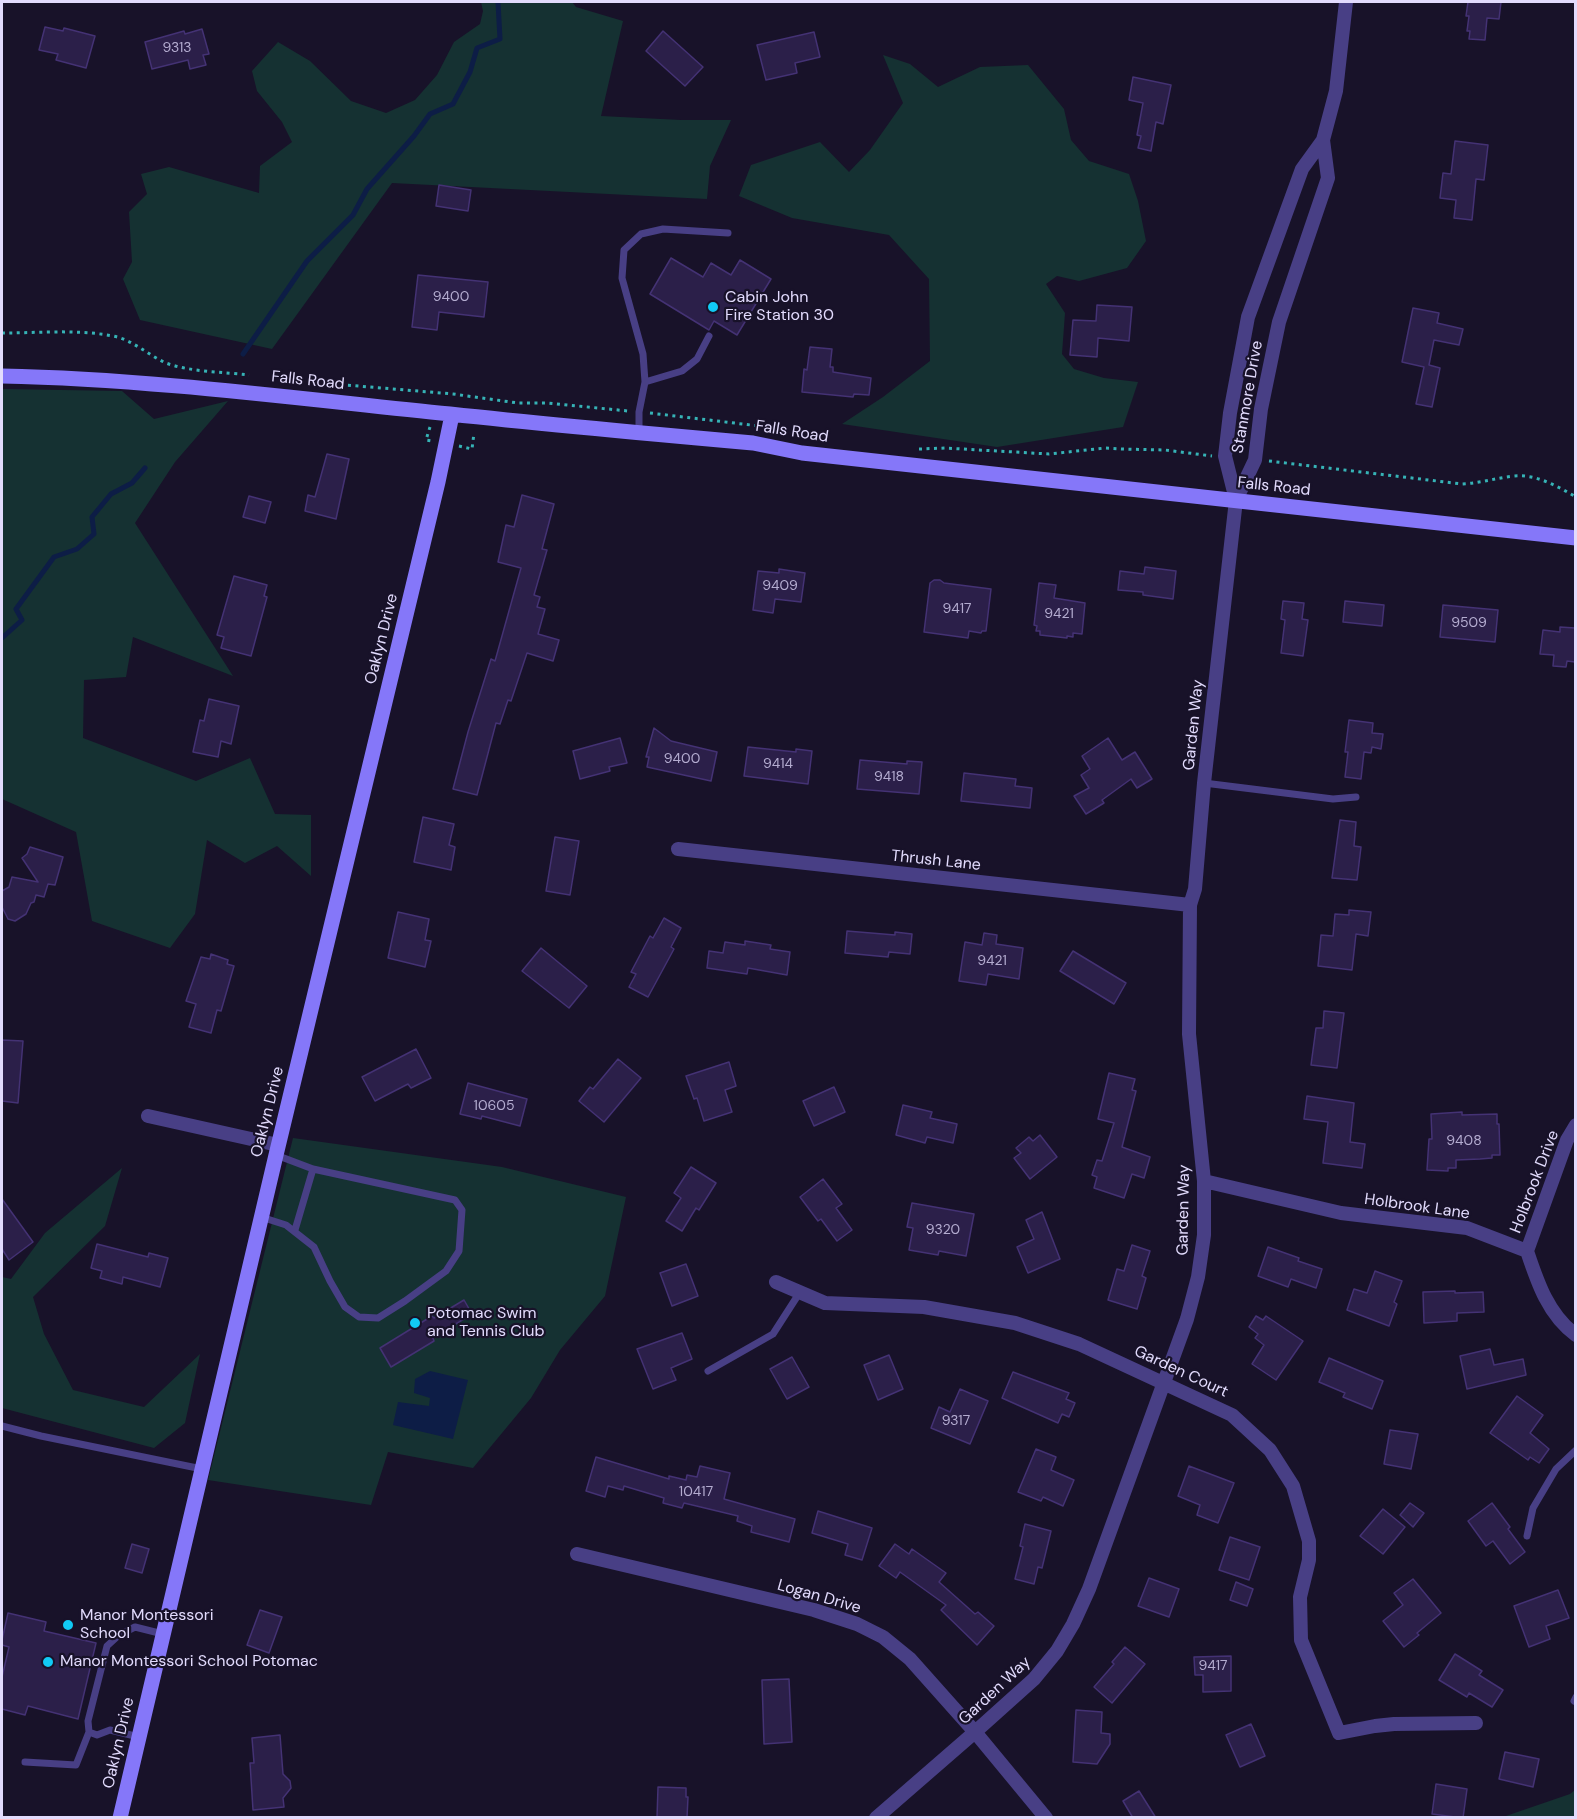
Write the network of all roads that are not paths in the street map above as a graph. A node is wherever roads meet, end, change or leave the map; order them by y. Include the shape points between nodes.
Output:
1 (1346, 2) edge
2 (1323, 140) junction
3 (728, 233) dead end
4 (709, 336) dead end
5 (2, 376) edge
6 (645, 382) junction
7 (452, 415) junction
8 (639, 432) junction
9 (1236, 500) junction
10 (1575, 538) edge
11 (1204, 783) junction
12 (1356, 797) dead end
13 (678, 849) dead end
14 (1190, 905) junction
15 (148, 1116) dead end
16 (1575, 1125) edge
17 (277, 1150) junction
18 (313, 1169) junction
19 (1204, 1181) junction
20 (261, 1217) junction
21 (295, 1230) junction
22 (1527, 1251) junction
23 (776, 1282) dead end
24 (800, 1292) junction
25 (1575, 1335) edge
26 (708, 1371) dead end
27 (1163, 1381) junction
28 (2, 1426) edge
29 (1575, 1450) edge
30 (202, 1469) junction
31 (1527, 1536) dead end
32 (577, 1554) dead end
33 (163, 1634) junction
34 (1476, 1723) dead end
35 (89, 1732) junction
36 (975, 1732) junction
37 (139, 1737) junction
38 (25, 1761) dead end
39 (120, 1818) edge
40 (876, 1818) edge
41 (1046, 1818) edge

1 - 2 street, Stanmore Drive via 1336,91
2 - 9 street, Stanmore Drive via 1328,178 1279,322 1255,460
2 - 9 street, Stanmore Drive via 1302,169 1248,317 1225,456
3 - 6 lane via 663,229 640,234 624,250 622,278 643,354
4 - 6 lane via 697,358 682,371
5 - 7 main road, Falls Road via 234,391
6 - 8 lane
7 - 8 main road, Falls Road
7 - 17 main road, Oaklyn Drive
8 - 9 main road, Falls Road
9 - 10 main road, Falls Road
9 - 11 street, Garden Way
11 - 12 lane via 1333,799
11 - 14 street, Garden Way via 1195,889
13 - 14 street, Thrush Lane
14 - 19 street, Garden Way via 1190,1034
15 - 17 street
16 - 22 street, Holbrook Drive
17 - 18 lane via 294,1164
17 - 20 main road, Oaklyn Drive
18 - 21 lane
18 - 21 lane via 455,1200 462,1210 459,1251 446,1271 405,1301 378,1318 359,1317 345,1307 314,1247
19 - 22 street, Holbrook Lane via 1341,1213 1467,1228
19 - 27 street, Garden Way via 1204,1235 1198,1277
20 - 21 lane
20 - 30 main road, Oaklyn Drive
22 - 25 street via 1540,1289 1565,1327
23 - 24 street, Garden Court
24 - 26 lane via 773,1334
24 - 27 street, Garden Court via 825,1302 924,1307 1015,1323 1079,1344
27 - 34 street, Garden Court via 1232,1415 1270,1450 1293,1486 1309,1540 1309,1560 1300,1597 1301,1640 1339,1733 1394,1724
27 - 36 street, Garden Way via 1073,1624 1034,1679
28 - 30 lane
29 - 31 lane via 1556,1469 1533,1508
30 - 33 main road, Oaklyn Drive
32 - 36 street, Logan Drive via 814,1610 857,1624 883,1637 910,1659
33 - 35 lane via 135,1627 107,1646 88,1721
33 - 37 main road, Oaklyn Drive
35 - 37 lane via 97,1736 110,1730
35 - 38 lane via 76,1765
36 - 40 street, Garden Way
36 - 41 street, Logan Drive
37 - 39 main road, Oaklyn Drive

